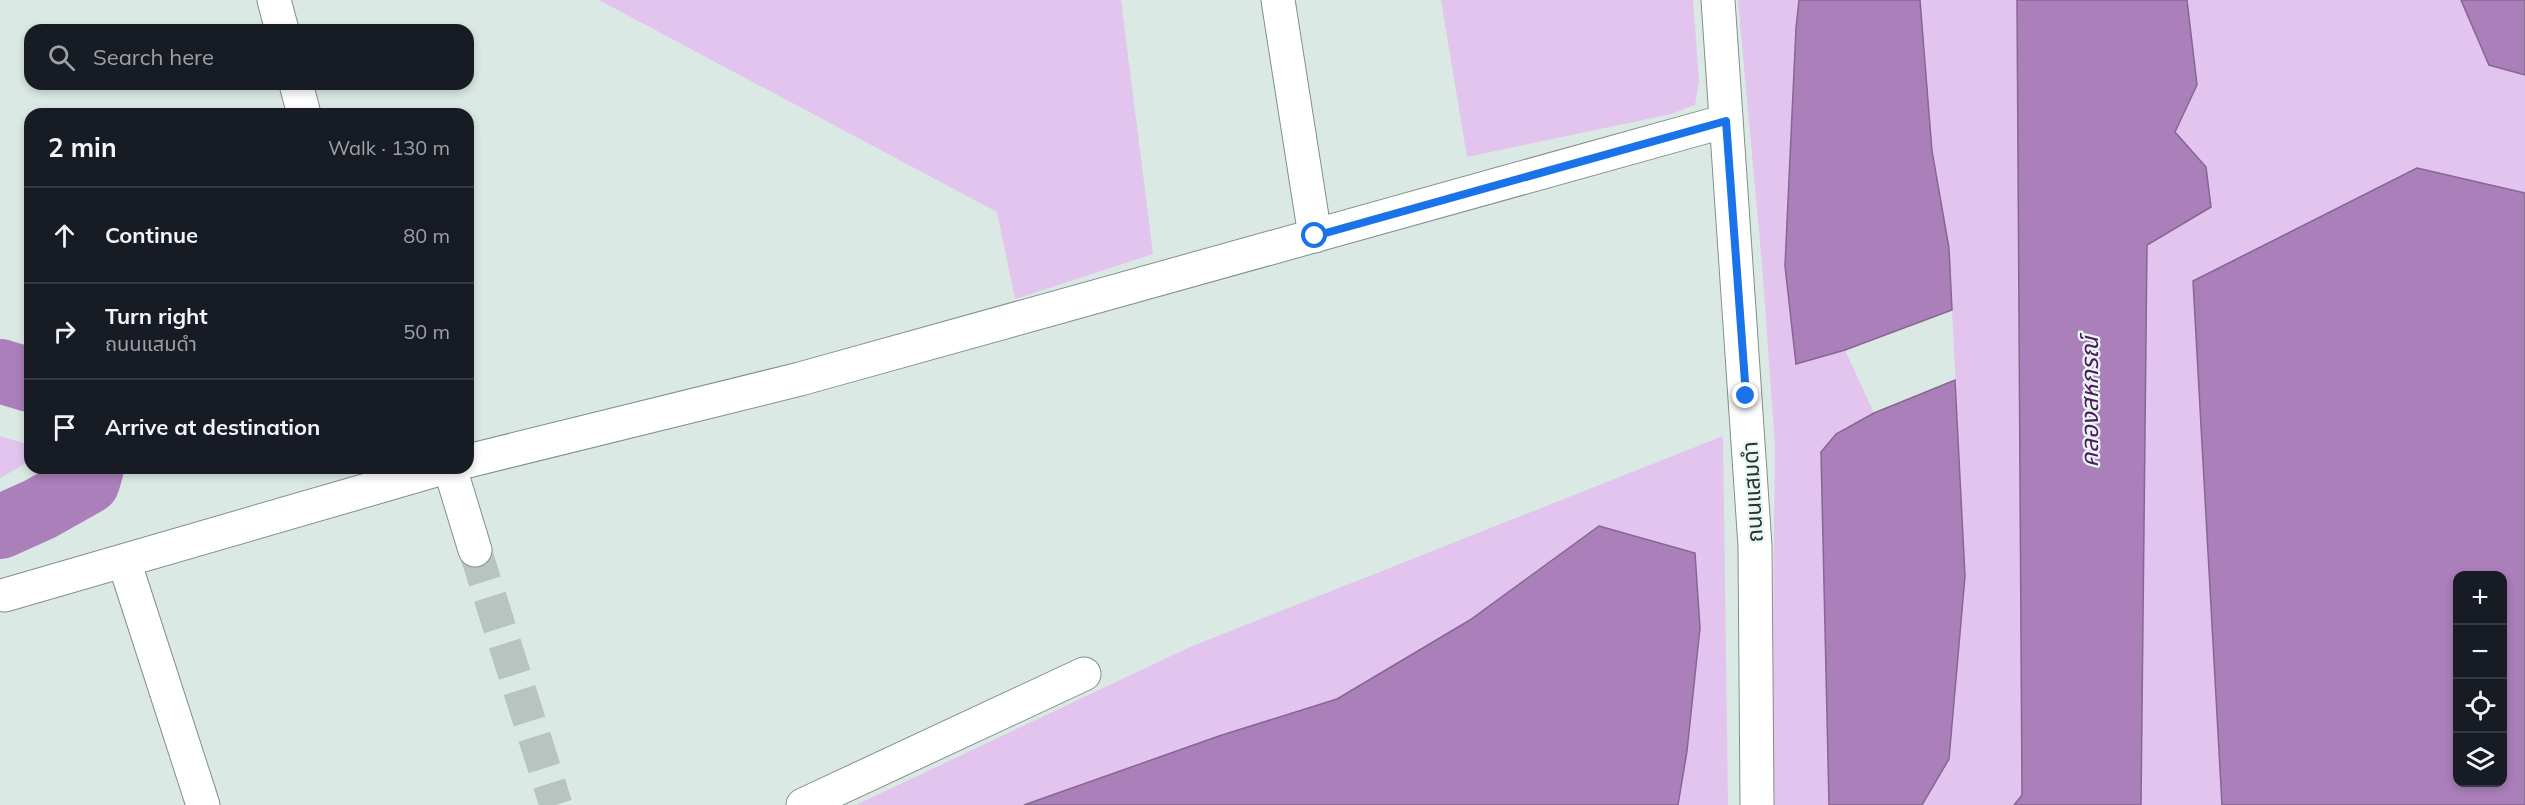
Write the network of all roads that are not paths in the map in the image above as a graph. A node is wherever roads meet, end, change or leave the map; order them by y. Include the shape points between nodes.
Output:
1 (274, 0) edge
2 (1278, 0) edge
3 (1718, 0) edge
4 (280, 24) edge
5 (298, 90) edge
6 (302, 108) edge
7 (1726, 121) junction
8 (1315, 236) junction
9 (474, 460) edge
10 (452, 474) edge
11 (396, 475) edge
12 (475, 550) tunnel mouth
13 (124, 561) junction
14 (5, 595) dead end
15 (1084, 674) dead end
16 (203, 805) edge
17 (803, 805) edge
18 (1757, 805) edge

1 - 4 street
2 - 8 street
3 - 7 street, ถนนแสมดำ
5 - 6 street
7 - 8 street
7 - 18 street, ถนนแสมดำ via 1755,546
8 - 9 street via 800,379
10 - 12 street
11 - 13 street
13 - 14 street
13 - 16 street
15 - 17 street

